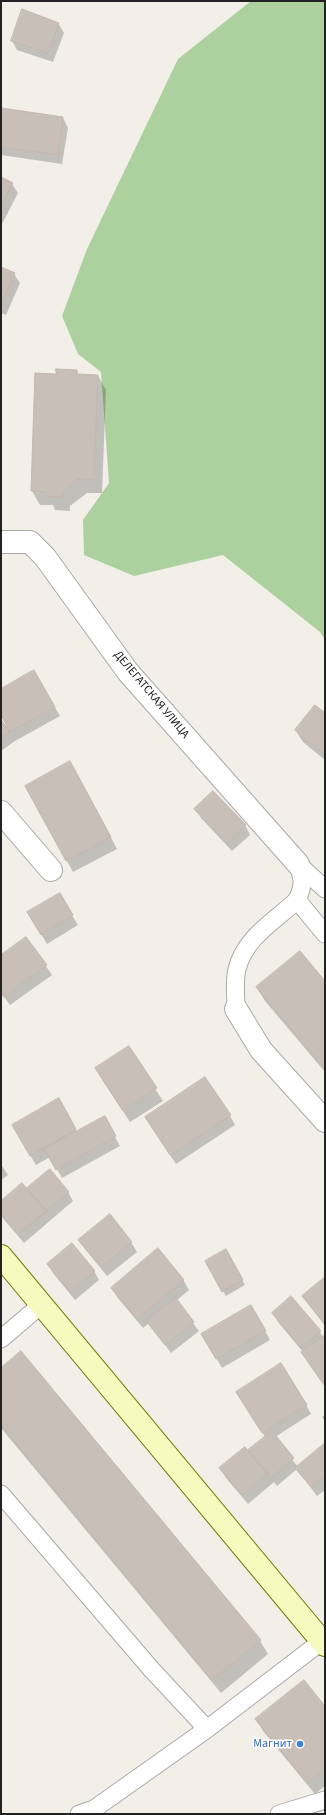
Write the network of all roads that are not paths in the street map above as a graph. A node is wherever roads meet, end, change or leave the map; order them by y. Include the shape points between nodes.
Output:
1 (1, 542) edge
2 (1, 812) edge
3 (298, 864) junction
4 (51, 870) dead end
5 (325, 888) edge
6 (297, 900) junction
7 (325, 934) edge
8 (236, 1009) joint
9 (325, 1121) edge
10 (1, 1256) edge
11 (42, 1304) junction
12 (1, 1339) edge
13 (1, 1494) edge
14 (323, 1643) edge
15 (207, 1729) junction
16 (325, 1800) edge
17 (79, 1814) edge
18 (279, 1814) edge

1 - 3 street, ДЕЛЕГАТСКАЯ УЛИЦА via 30,542 45,557 128,672
2 - 4 street
3 - 5 lane
3 - 6 lane via 303,879
6 - 7 lane
6 - 8 lane via 259,932 244,951 237,970
8 - 9 street via 261,1050
10 - 11 main road
11 - 12 lane
11 - 14 main road
13 - 15 lane via 152,1670
14 - 15 lane
15 - 17 lane via 94,1809
16 - 18 lane

